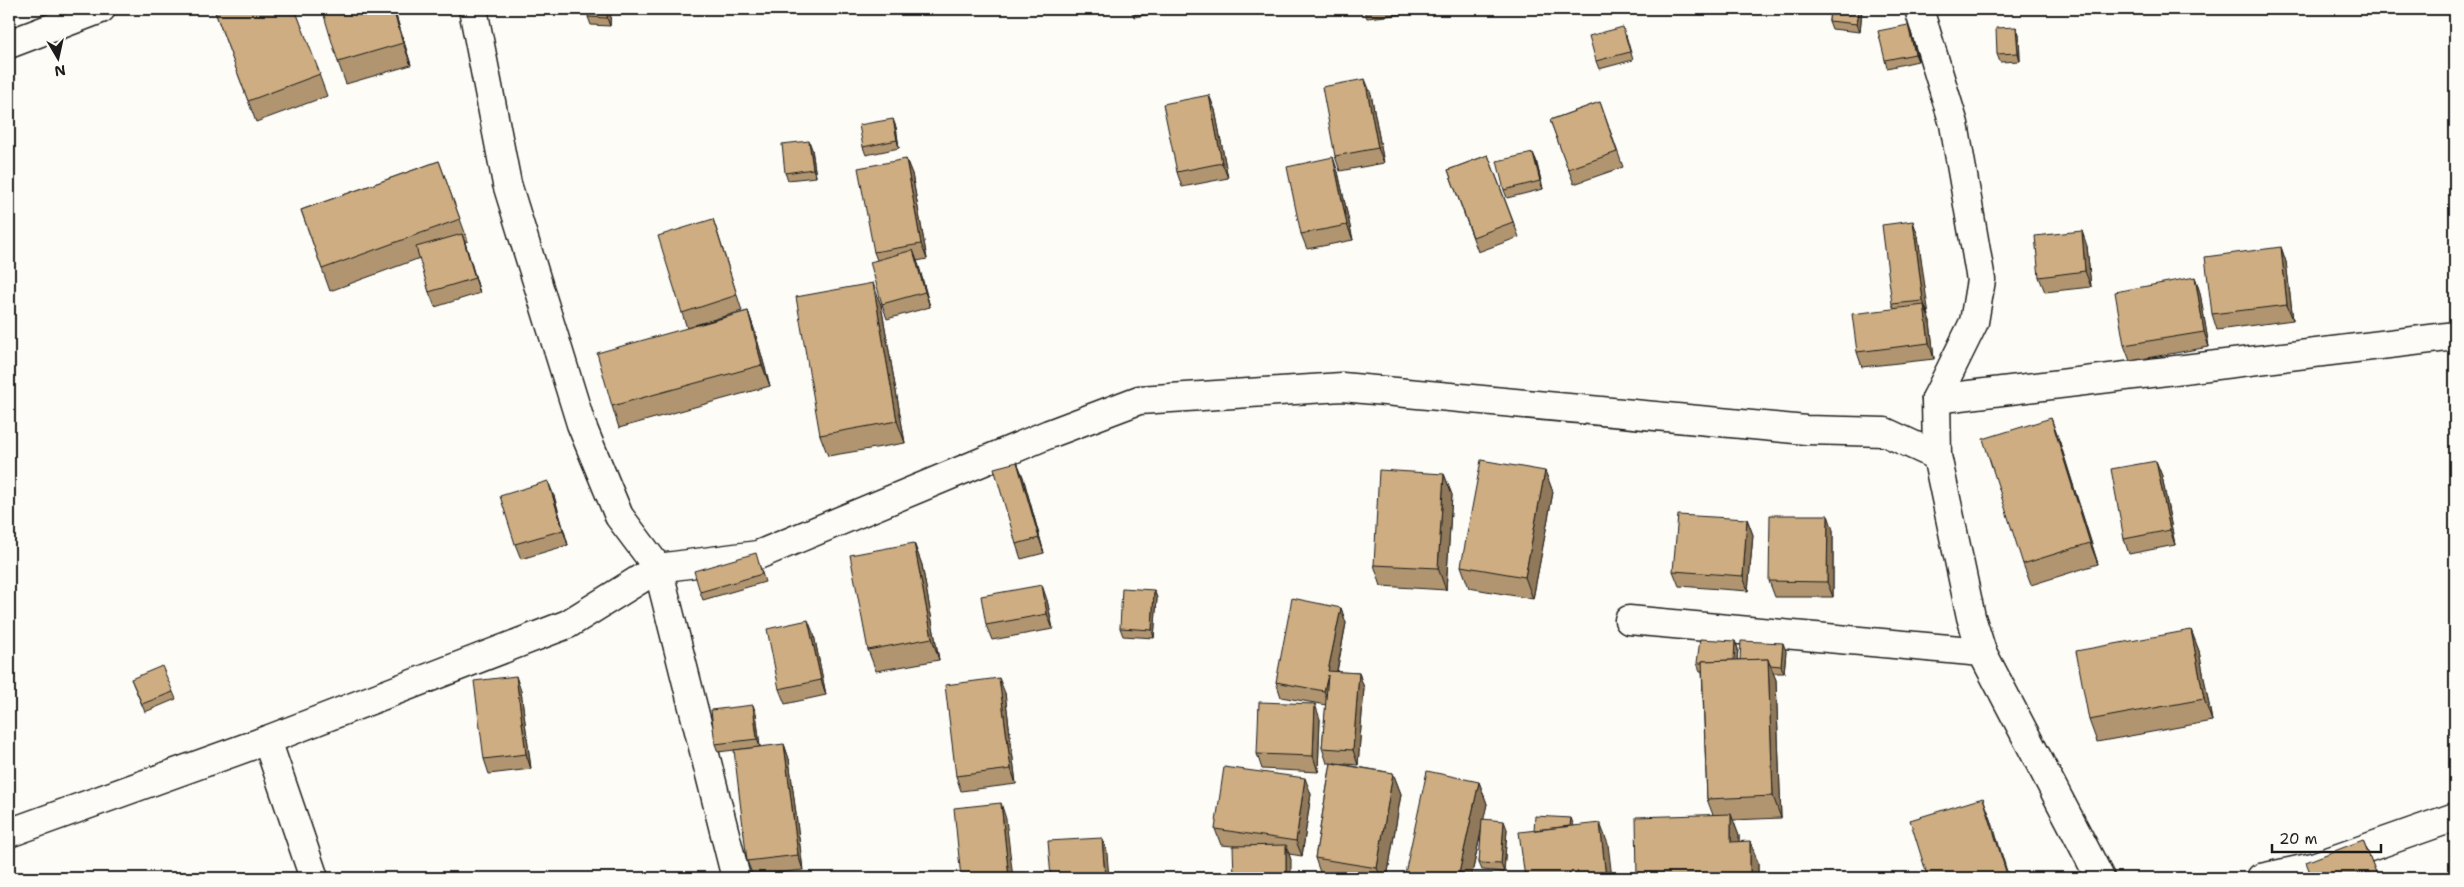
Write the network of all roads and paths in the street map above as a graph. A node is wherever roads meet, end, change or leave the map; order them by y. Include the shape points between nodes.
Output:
1 (102, 9) edge
2 (473, 9) edge
3 (1919, 9) edge
4 (9, 44) edge
5 (2455, 336) edge
6 (1936, 398) junction
7 (1937, 456) junction
8 (658, 568) junction
9 (1629, 620) dead end
10 (1982, 652) junction
11 (267, 740) junction
12 (2455, 817) edge
13 (9, 833) edge
14 (314, 878) edge
15 (736, 878) edge
16 (2100, 878) edge
17 (2261, 878) edge

1 - 4 street
2 - 8 street via 507,184 581,424 618,516
3 - 6 street via 1954,124 1981,280 1974,322
5 - 6 street
6 - 7 street
7 - 8 street via 1885,432 1806,430 1342,388 1139,400 758,555
7 - 10 street via 1971,617
8 - 11 street via 568,624
8 - 15 street
9 - 10 street
10 - 16 street
11 - 13 street
11 - 14 street
12 - 17 street via 2313,867

